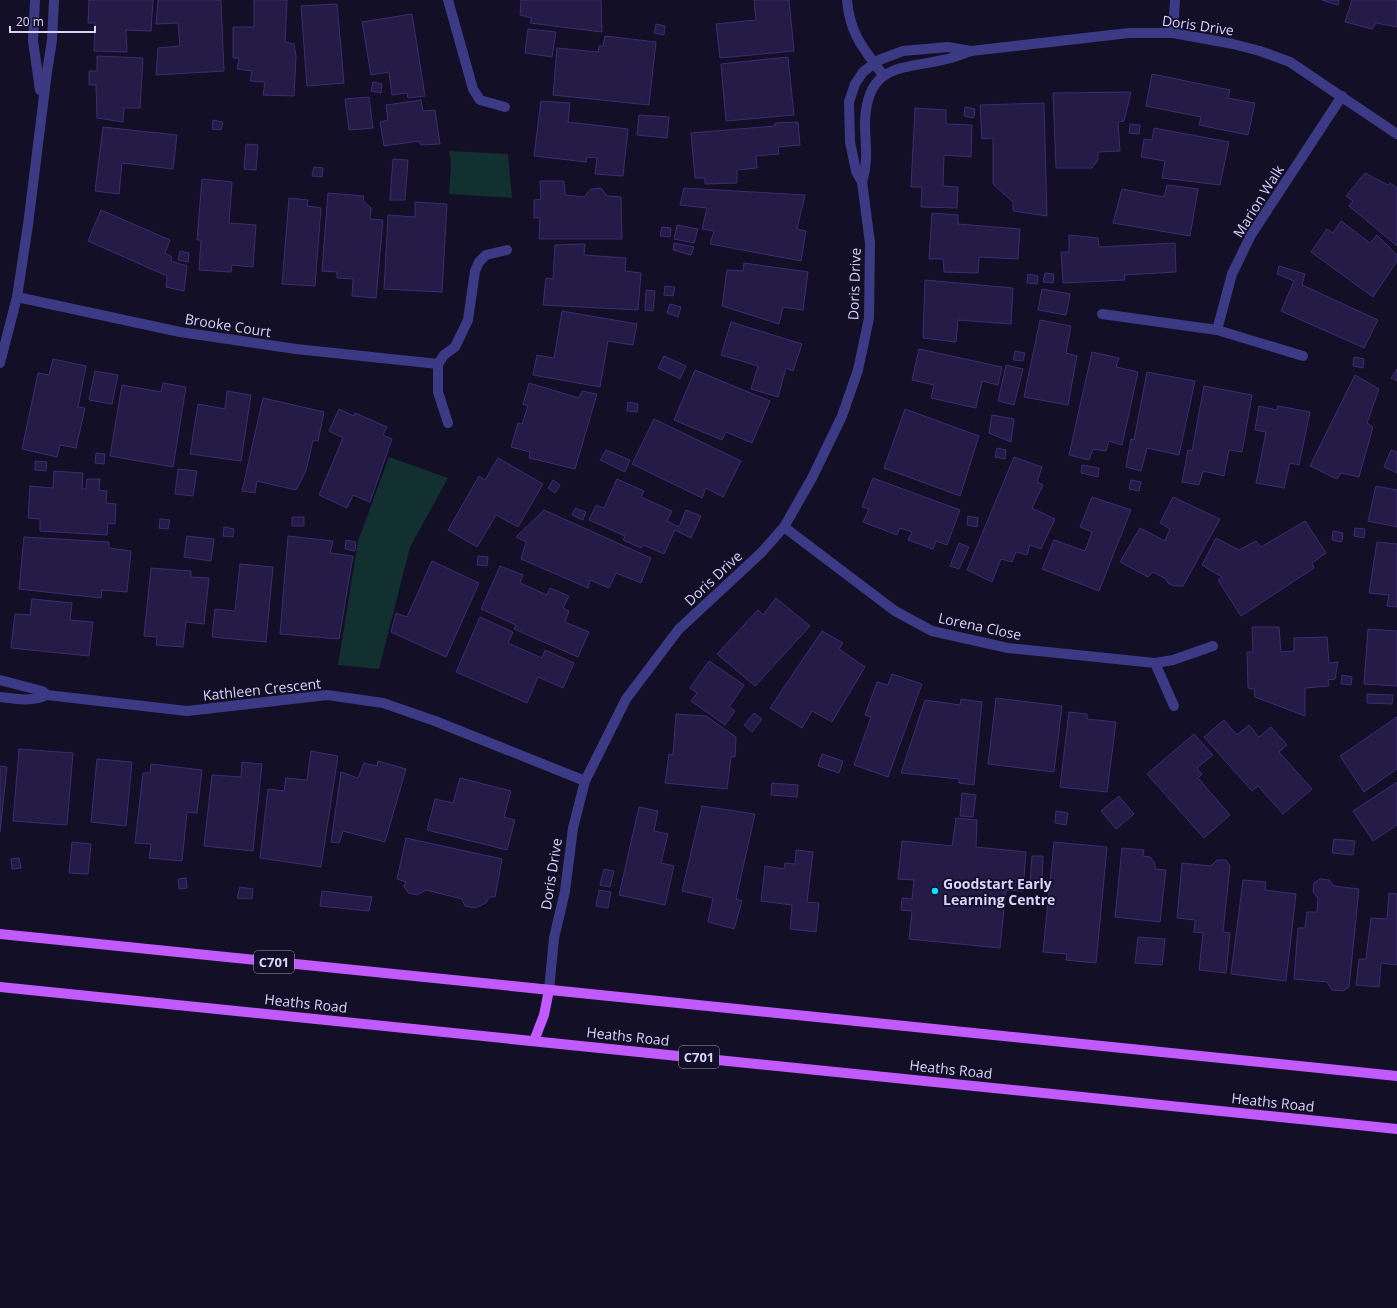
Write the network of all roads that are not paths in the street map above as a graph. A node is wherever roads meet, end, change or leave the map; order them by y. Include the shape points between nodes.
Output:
1 (35, 0) edge
2 (54, 0) edge
3 (448, 0) edge
4 (847, 0) edge
5 (1174, 0) edge
6 (1173, 33) junction
7 (971, 51) junction
8 (874, 63) junction
9 (883, 76) junction
10 (1342, 96) junction
11 (505, 107) dead end
12 (42, 114) junction
13 (1397, 134) edge
14 (862, 182) junction
15 (507, 250) dead end
16 (17, 297) junction
17 (1102, 314) dead end
18 (1217, 330) junction
19 (1303, 356) dead end
20 (0, 363) edge
21 (438, 364) junction
22 (448, 423) dead end
23 (784, 527) junction
24 (1213, 646) dead end
25 (1155, 663) junction
26 (0, 680) edge
27 (47, 695) junction
28 (0, 697) edge
29 (1174, 706) dead end
30 (585, 781) junction
31 (0, 934) edge
32 (0, 986) edge
33 (549, 990) junction
34 (534, 1040) junction
35 (1397, 1076) edge
36 (1397, 1129) edge

1 - 12 street via 34,41
2 - 12 street via 52,40
3 - 11 street via 473,89 480,100
4 - 8 street via 853,30 862,48
5 - 6 street
6 - 7 street, Doris Drive via 1129,33
6 - 10 street, Doris Drive via 1260,50 1290,62
7 - 8 street, Doris Drive via 948,47 910,50
7 - 9 street, Doris Drive via 951,58 902,67
8 - 9 street
8 - 14 street, Doris Drive via 863,72 855,84 849,102 850,142 856,171
9 - 14 street, Doris Drive via 871,92 866,107 867,168
10 - 13 street, Doris Drive
10 - 18 street, Marion Walk via 1251,235 1232,274
12 - 16 street
14 - 23 street, Doris Drive via 870,243 869,318 858,370 842,416 812,478
15 - 21 street via 486,255 479,262 475,271 468,320 455,347 444,355
16 - 20 street
16 - 21 street, Brooke Court via 180,332 296,349
17 - 18 street
18 - 19 street
21 - 22 street via 438,392
23 - 25 street, Lorena Close via 894,611 932,631 1008,648
23 - 30 street, Doris Drive via 761,553 679,629 626,699
24 - 25 street, Lorena Close via 1173,660
25 - 29 street
26 - 27 street, Kathleen Crescent via 42,690
27 - 28 street, Kathleen Crescent via 38,699
27 - 30 street, Kathleen Crescent via 187,711 327,695 384,703
30 - 33 street, Doris Drive via 573,828 565,891 554,938
31 - 33 main road, C701
32 - 34 main road, Heaths Road / C701
33 - 34 main road via 544,1015
33 - 35 main road, C701
34 - 36 main road, Heaths Road / C701

